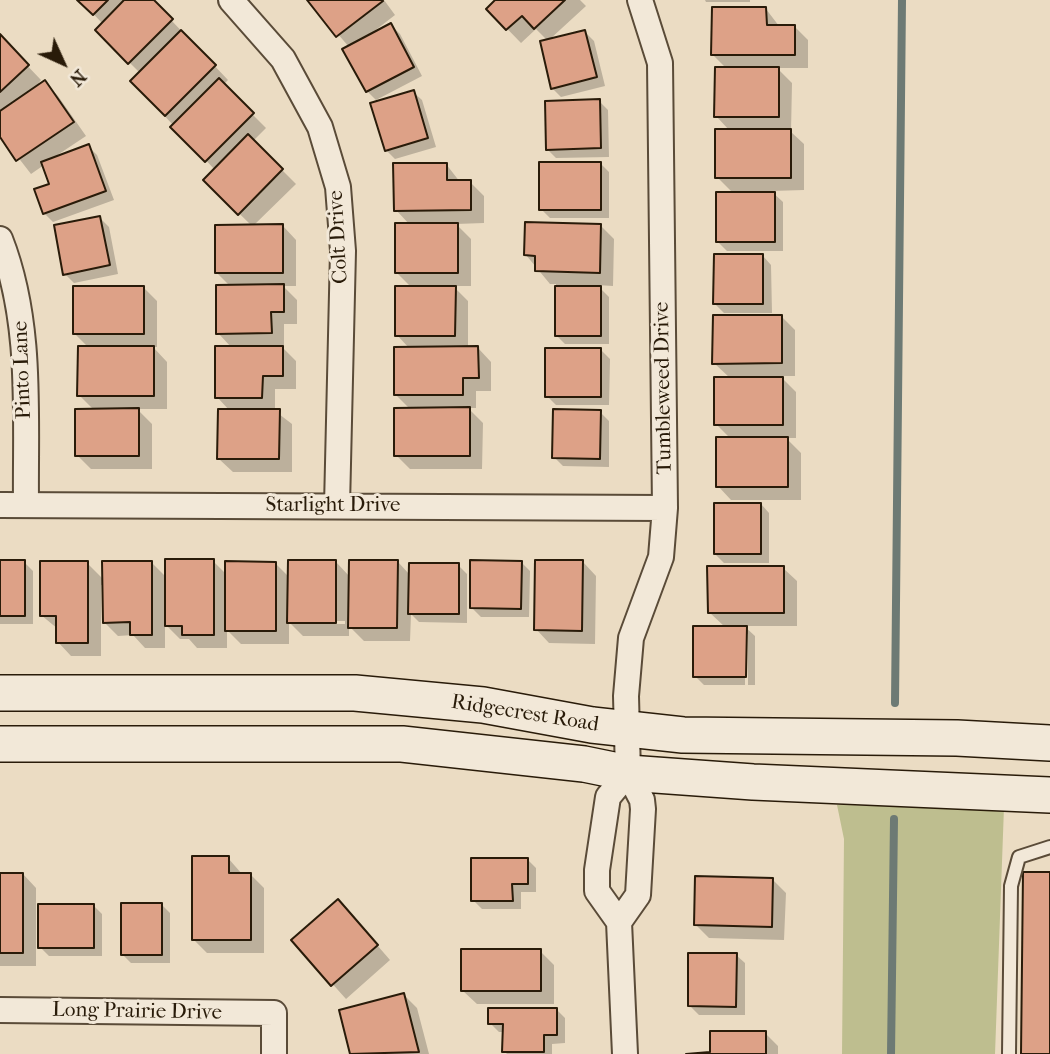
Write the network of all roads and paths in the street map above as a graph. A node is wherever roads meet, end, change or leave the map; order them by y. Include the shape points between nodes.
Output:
1 (231, 0) edge
2 (640, 0) edge
3 (0, 239) edge
4 (0, 505) edge
5 (26, 505) junction
6 (337, 506) junction
7 (666, 508) junction
8 (0, 693) edge
9 (627, 729) junction
10 (1050, 743) edge
11 (0, 744) edge
12 (628, 773) junction
13 (1050, 795) edge
14 (1050, 847) edge
15 (619, 922) junction
16 (0, 1010) edge
17 (274, 1054) edge
18 (625, 1054) edge
19 (1009, 1054) edge

1 - 6 street, Colt Drive via 283,59 320,127 338,187 343,251
2 - 7 street, Tumbleweed Drive via 660,63
3 - 5 street, Pinto Lane via 13,273 24,333
4 - 5 street, Starlight Drive
5 - 6 street, Starlight Drive
6 - 7 street, Starlight Drive
7 - 9 street, Tumbleweed Drive via 661,557 631,639
8 - 9 main road, Ridgecrest Road via 355,693 483,705
9 - 10 main road, Ridgecrest Road via 683,735
9 - 12 street, Tumbleweed Drive
11 - 12 main road, Ridgecrest Road via 402,744
12 - 13 main road, Ridgecrest Road
12 - 15 street, Tumbleweed Drive via 642,800 638,895
12 - 15 street via 608,797 597,870 597,891
14 - 19 lane via 1019,857 1011,886
15 - 18 street
16 - 17 street, Long Prairie Drive via 274,1013

